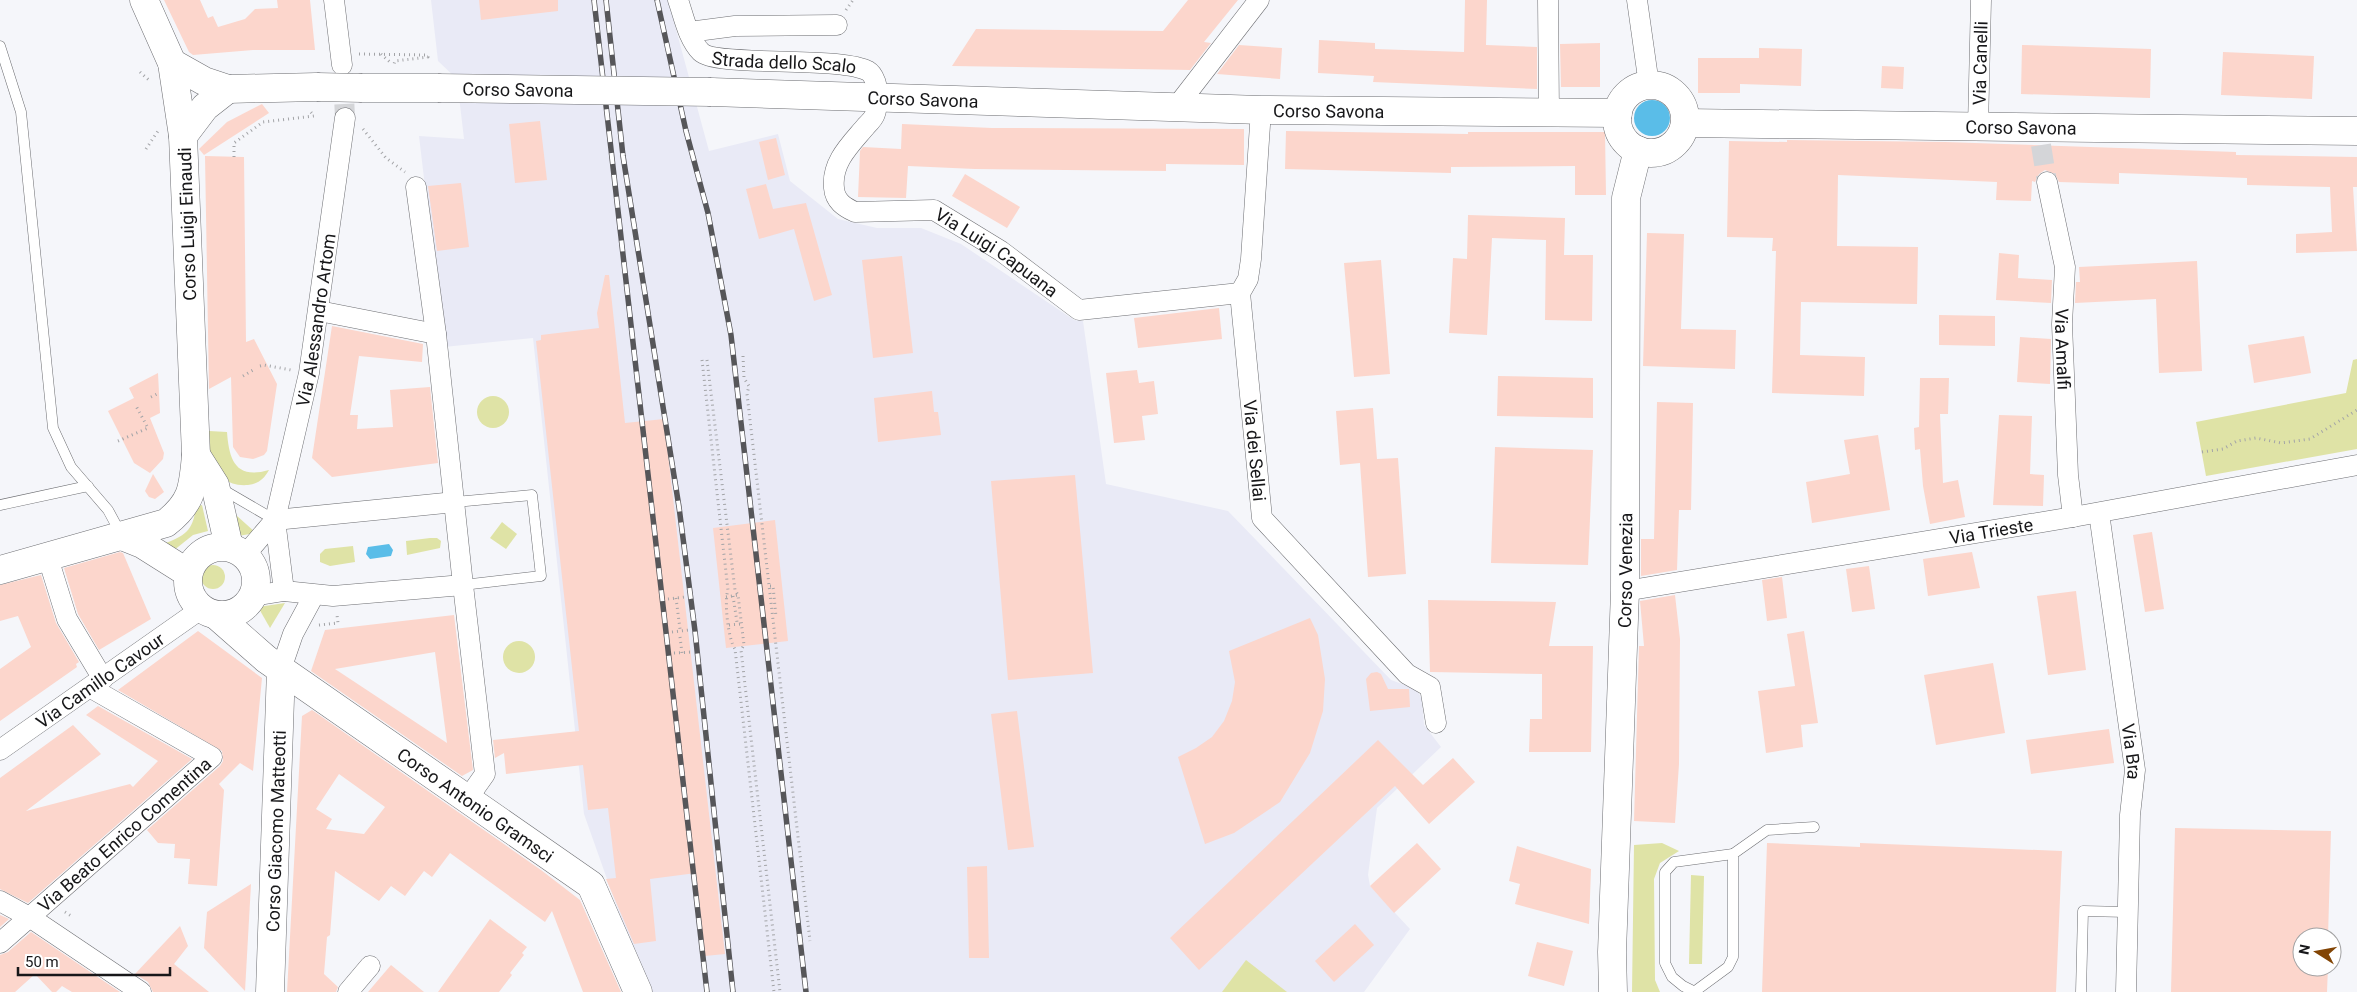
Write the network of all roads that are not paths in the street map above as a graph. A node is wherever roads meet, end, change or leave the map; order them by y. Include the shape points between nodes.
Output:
1 (144, 0) edge
2 (334, 0) edge
3 (678, 0) edge
4 (1259, 0) edge
5 (1548, 0) edge
6 (1637, 0) edge
7 (1981, 0) edge
8 (837, 25) dead end
9 (689, 32) junction
10 (0, 46) edge
11 (348, 59) tunnel mouth
12 (172, 63) junction
13 (1649, 85) junction
14 (228, 90) junction
15 (877, 97) junction
16 (1177, 106) junction
17 (1261, 110) junction
18 (1549, 112) junction
19 (1618, 113) junction
20 (345, 118) tunnel mouth
21 (1685, 123) junction
22 (1978, 127) junction
23 (2357, 131) edge
24 (183, 136) junction
25 (1638, 150) junction
26 (2047, 182) tunnel mouth
27 (416, 188) dead end
28 (1240, 293) junction
29 (318, 311) junction
30 (436, 334) junction
31 (196, 455) junction
32 (2357, 465) edge
33 (215, 485) junction
34 (88, 486) junction
35 (455, 502) junction
36 (0, 505) edge
37 (2099, 513) junction
38 (2073, 517) junction
39 (276, 520) junction
40 (122, 536) junction
41 (237, 551) junction
42 (48, 558) junction
43 (0, 570) edge
44 (188, 573) junction
45 (463, 586) junction
46 (284, 591) junction
47 (1625, 591) junction
48 (314, 595) junction
49 (250, 601) junction
50 (208, 612) junction
51 (273, 664) junction
52 (97, 684) junction
53 (1436, 723) dead end
54 (0, 750) edge
55 (468, 798) junction
56 (1814, 827) dead end
57 (1733, 854) junction
58 (0, 901) edge
59 (2127, 912) junction
60 (31, 918) junction
61 (0, 944) edge
62 (370, 966) dead end
63 (141, 992) edge
64 (270, 992) edge
65 (348, 992) edge
66 (638, 992) edge
67 (1613, 992) edge
68 (1695, 992) edge
69 (2081, 992) edge
70 (2126, 992) edge

1 - 12 main road, Corso Luigi Einaudi
2 - 11 street
3 - 9 street, Strada dello Scalo
4 - 16 street
5 - 18 street
6 - 13 street
7 - 22 street, Via Canelli
8 - 9 street via 735,26
9 - 15 street, Strada dello Scalo via 702,53 708,56 743,61 847,64 868,70 876,82
10 - 34 lane via 21,112 53,428 72,467
12 - 14 main road, Corso Savona
12 - 24 main road, Corso Luigi Einaudi
13 - 19 main road via 1629,94
13 - 21 main road via 1668,90 1676,96 1685,113
14 - 15 main road, Corso Savona, bridge via 438,88
14 - 24 main road via 205,107
15 - 16 main road, Corso Savona
15 - 28 street, Via Luigi Capuana via 876,114 836,166 834,191 840,204 846,208 855,212 934,210 1001,252 1079,310
16 - 17 main road, Corso Savona
17 - 18 main road, Corso Savona
17 - 28 street, Via dei Sellai via 1251,259 1248,280
18 - 19 main road, Corso Savona
19 - 25 main road via 1622,134 1628,144
20 - 29 street, Via Alessandro Artom
21 - 22 main road, Corso Savona
21 - 25 main road via 1679,138 1668,148 1658,152
22 - 23 main road, Corso Savona via 2040,137
24 - 31 main road, Corso Luigi Einaudi
25 - 47 main road, Corso Venezia via 1626,198
26 - 38 street, Via Amalfi via 2065,268 2062,324 2068,475
27 - 30 street
28 - 53 street, Via dei Sellai via 1262,518 1407,674 1430,687
29 - 30 street
29 - 39 street, Via Alessandro Artom via 309,373
30 - 35 street
31 - 33 main road
31 - 40 main road, Corso Luigi Einaudi via 192,493 181,511 166,523
32 - 37 street, Via Trieste
33 - 39 lane
33 - 41 main road
34 - 36 lane
34 - 40 lane via 108,510
35 - 39 street
35 - 45 street
35 - 45 lane via 532,495 541,576
37 - 38 street, Via Trieste
37 - 59 street, Via Bra via 2135,770
38 - 47 street, Via Trieste
39 - 41 street
39 - 46 street
40 - 42 main road, Corso Luigi Einaudi
40 - 44 main road via 142,544
41 - 44 main road via 208,549 199,555
41 - 49 main road via 252,564 256,574 256,586
42 - 43 main road, Corso Luigi Einaudi
42 - 52 street via 67,618
44 - 50 main road via 189,592
45 - 48 street
45 - 55 street via 485,774
46 - 48 street
46 - 49 street
47 - 67 main road, Corso Venezia
48 - 51 street
49 - 50 main road via 227,615
49 - 51 main road
50 - 51 main road, Corso Antonio Gramsci
50 - 52 street, Via Camillo Cavour via 156,638
51 - 55 main road, Corso Antonio Gramsci
51 - 64 main road, Corso Giacomo Matteotti
52 - 54 street, Via Camillo Cavour
52 - 60 street, Via Beato Enrico Comentina via 212,757
55 - 66 main road, Corso Antonio Gramsci via 591,885
56 - 57 lane via 1767,830
57 - 68 lane via 1733,957 1728,966
57 - 68 lane via 1674,862 1665,872 1665,963 1672,977
58 - 60 street
59 - 69 lane via 2083,911
59 - 70 street, Via Bra
60 - 61 street, Via Beato Enrico Comentina
60 - 63 street
62 - 65 street

